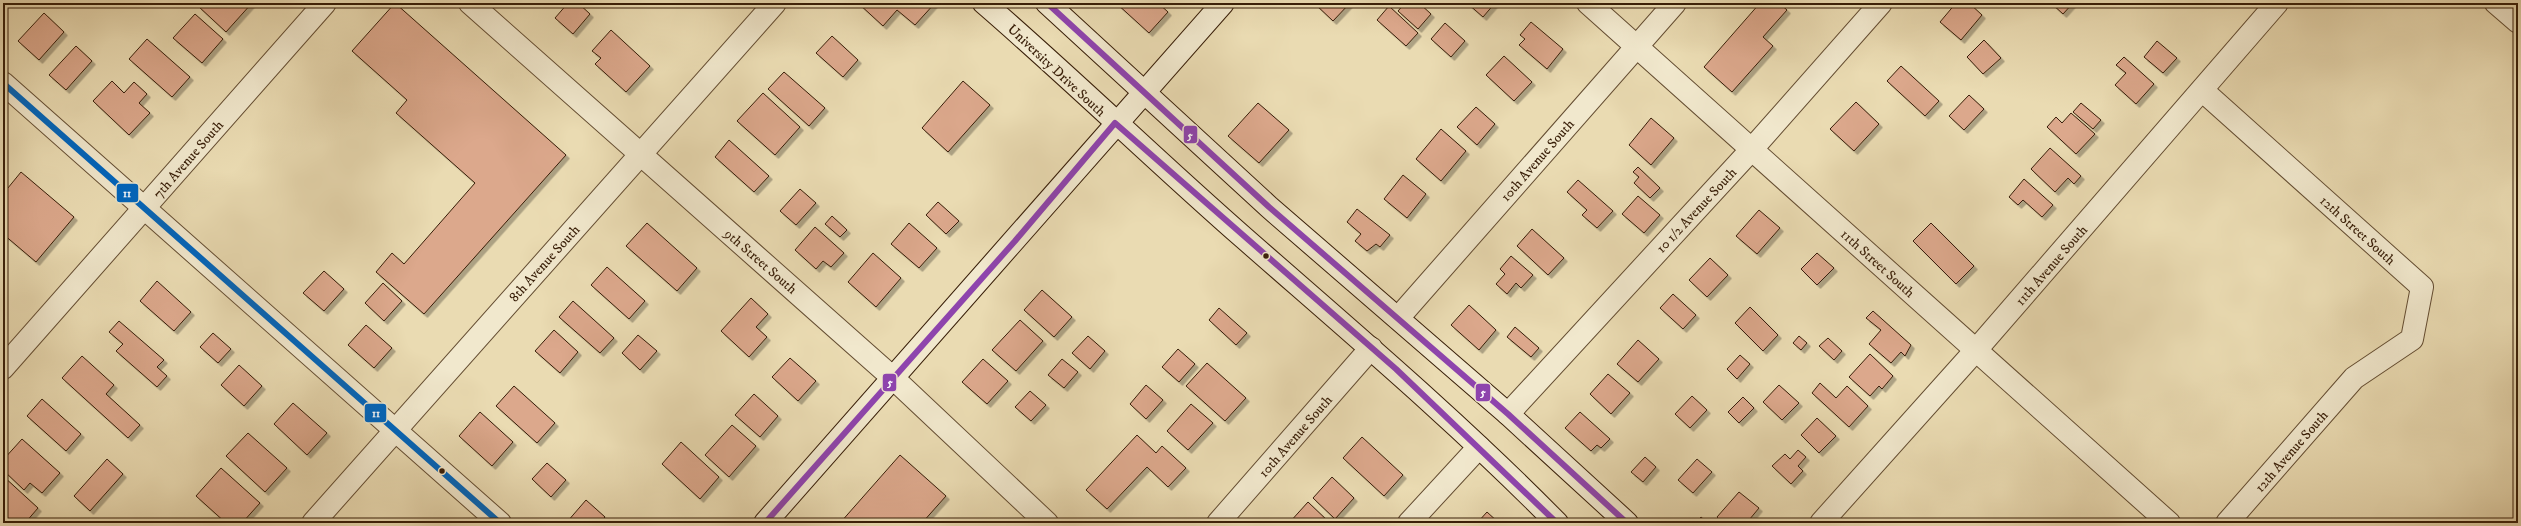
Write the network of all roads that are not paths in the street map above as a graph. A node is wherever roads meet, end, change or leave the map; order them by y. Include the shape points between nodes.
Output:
1 (325, 3) edge
2 (470, 3) edge
3 (775, 3) edge
4 (984, 3) edge
5 (1046, 3) edge
6 (1223, 3) edge
7 (1588, 3) edge
8 (1675, 3) edge
9 (1881, 3) edge
10 (2277, 3) edge
11 (2496, 3) edge
12 (2518, 22) edge
13 (1637, 46) junction
14 (3, 83) edge
15 (2203, 91) junction
16 (1144, 92) junction
17 (1115, 123) junction
18 (1752, 149) junction
19 (641, 154) junction
20 (144, 208) junction
21 (1399, 317) junction
22 (1371, 348) junction
23 (1976, 350) junction
24 (3, 368) edge
25 (894, 378) junction
26 (2354, 378) joint
27 (1508, 414) junction
28 (395, 430) junction
29 (1479, 447) junction
30 (313, 523) edge
31 (500, 523) edge
32 (765, 523) edge
33 (1047, 523) edge
34 (1218, 523) edge
35 (1409, 523) edge
36 (1557, 523) edge
37 (1627, 523) edge
38 (1821, 523) edge
39 (2169, 523) edge
40 (2227, 523) edge

1 - 20 street, 7th Avenue South
2 - 19 street, 9th Street South
3 - 19 street, 8th Avenue South
4 - 17 street, University Drive South
5 - 16 street
6 - 16 street
7 - 13 street, 11th Street South
8 - 13 street, 10th Avenue South
9 - 18 street, 10 1/2 Avenue South
10 - 15 street, 11th Avenue South
11 - 12 street
13 - 18 street, 11th Street South
13 - 21 street, 10th Avenue South
14 - 20 street
15 - 23 street, 11th Avenue South
15 - 26 street, 12th Street South via 2422,288 2412,339
16 - 17 street
16 - 21 street via 1269,206
17 - 22 street, University Drive South
17 - 25 street
18 - 23 street, 11th Street South
18 - 27 street, 10 1/2 Avenue South
19 - 25 street, 9th Street South
19 - 28 street, 8th Avenue South
20 - 24 street, 7th Avenue South
20 - 28 street
21 - 27 street
22 - 29 street, University Drive South
22 - 34 street, 10th Avenue South
23 - 38 street, 11th Avenue South
23 - 39 street, 11th Street South
25 - 32 street
25 - 33 street, 9th Street South
26 - 40 street, 12th Avenue South
27 - 37 street
28 - 30 street, 8th Avenue South
28 - 31 street
29 - 35 street
29 - 36 street, University Drive South

